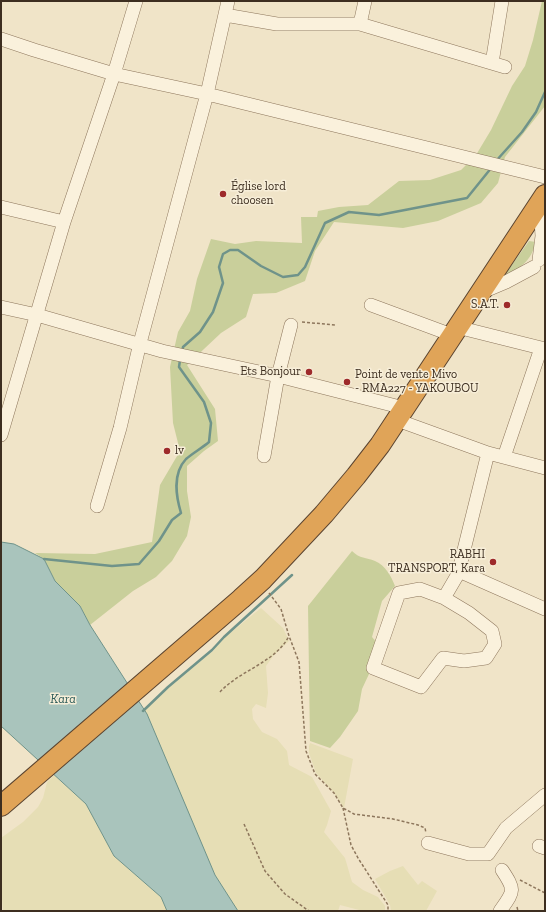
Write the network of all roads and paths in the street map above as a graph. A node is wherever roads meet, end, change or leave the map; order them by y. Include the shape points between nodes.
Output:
1 (136, 1) edge
2 (228, 1) edge
3 (365, 1) edge
4 (502, 1) edge
5 (225, 15) junction
6 (360, 24) junction
7 (1, 39) edge
8 (492, 63) junction
9 (506, 67) dead end
10 (114, 74) junction
11 (207, 94) junction
12 (545, 177) edge
13 (543, 199) edge
14 (1, 207) edge
15 (64, 222) junction
16 (543, 236) edge
17 (480, 293) junction
18 (371, 305) dead end
19 (1, 308) edge
20 (37, 315) junction
21 (290, 325) joint
22 (336, 326) dead end
23 (455, 331) junction
24 (140, 343) junction
25 (543, 348) edge
26 (278, 376) junction
27 (401, 414) junction
28 (1, 435) edge
29 (488, 453) junction
30 (264, 456) dead end
31 (504, 457) junction
32 (545, 468) edge
33 (97, 506) dead end
34 (459, 572) junction
35 (270, 594) dead end
36 (444, 598) junction
37 (545, 609) edge
38 (289, 636) junction
39 (220, 692) dead end
40 (545, 795) edge
41 (1, 806) edge
42 (343, 808) junction
43 (244, 824) dead end
44 (428, 843) joint
45 (502, 870) joint
46 (545, 894) edge
47 (310, 911) edge
48 (388, 911) edge
49 (500, 911) edge

1 - 10 street
2 - 5 street
3 - 6 street
4 - 8 street
5 - 6 street via 277,24
5 - 11 street
6 - 8 street
7 - 10 street
8 - 9 street
10 - 11 street
10 - 15 street
11 - 12 street
11 - 24 street
13 - 16 street
13 - 17 highway
14 - 15 street
15 - 20 street
16 - 17 street via 537,263 506,282
17 - 23 highway
18 - 23 street
19 - 20 street
20 - 24 street
20 - 28 street
21 - 22 path via 301,322
21 - 26 street
23 - 25 street
23 - 27 highway
24 - 26 street via 162,351
24 - 33 street via 120,428
25 - 31 street
26 - 27 street
26 - 30 street
27 - 29 street
27 - 41 highway via 356,476 282,560 241,599
29 - 31 street
29 - 34 street
31 - 32 street
34 - 36 street
34 - 37 street
35 - 38 path via 281,609
36 - 36 street via 492,631 495,644 486,658 464,661 443,658 421,687 372,668 399,593 420,589
38 - 39 path via 281,648 231,681
38 - 42 path via 299,662 306,751 315,774 334,793
40 - 44 street via 506,828 488,854 469,854
42 - 44 path via 354,814 418,825 425,828
42 - 48 path via 351,845 388,905
43 - 47 path via 265,871 285,894
45 - 46 path
45 - 49 street via 512,886 512,894

